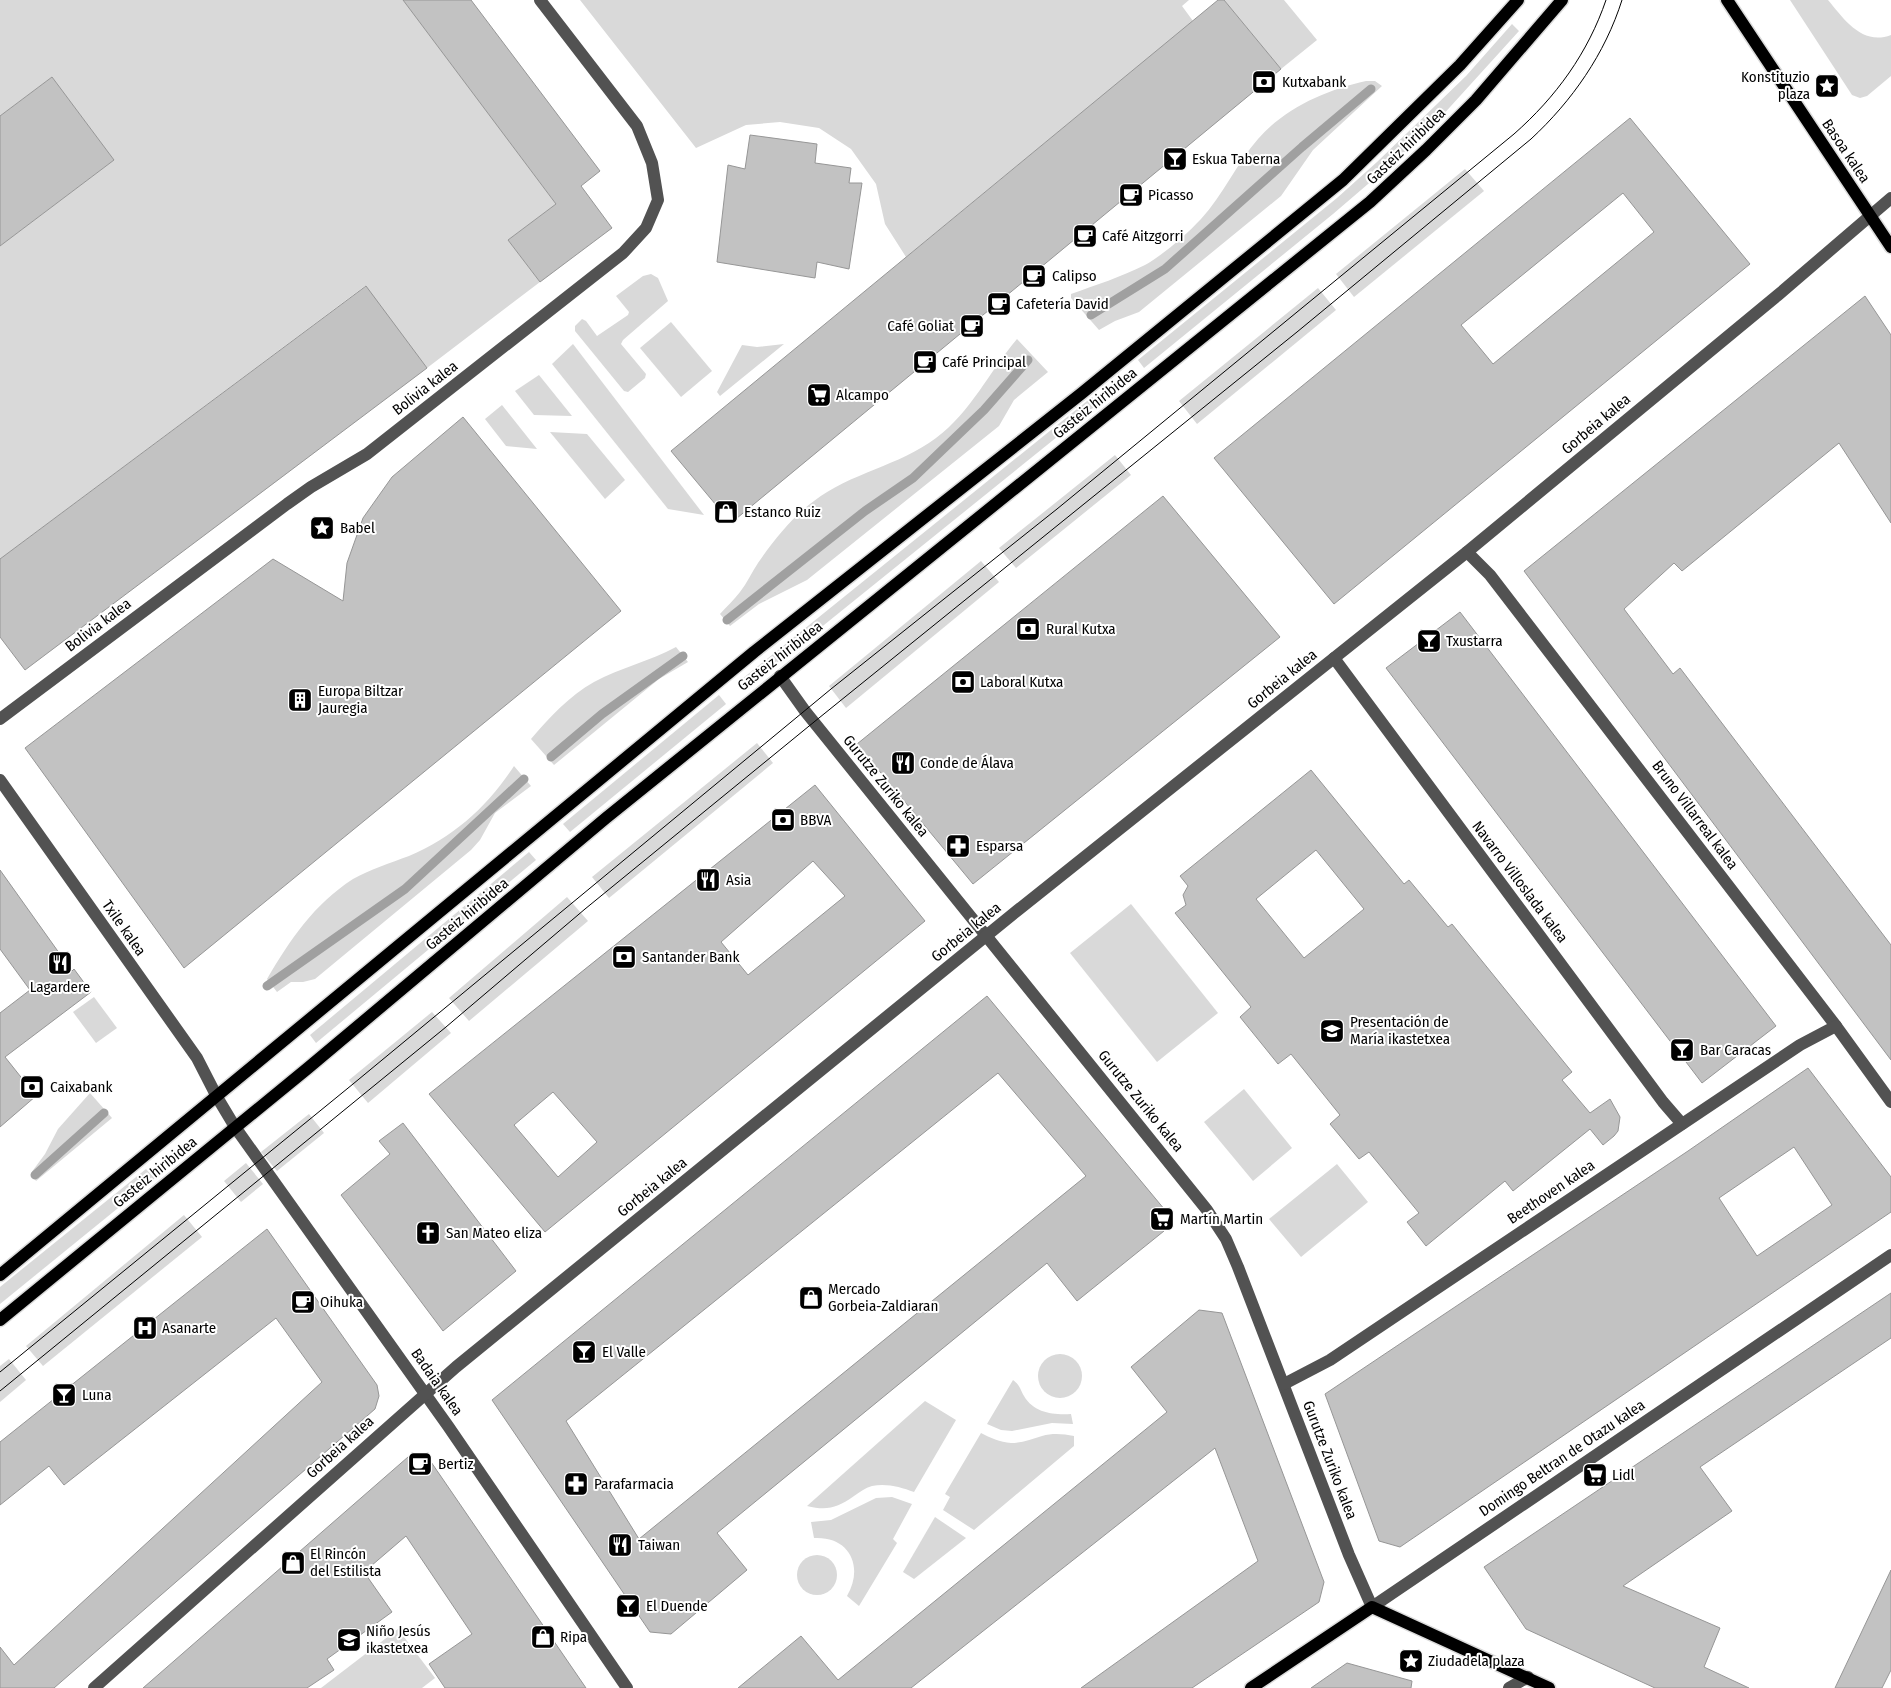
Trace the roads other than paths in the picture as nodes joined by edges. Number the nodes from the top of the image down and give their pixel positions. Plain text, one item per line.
1 (540, 0) edge
2 (1518, 0) edge
3 (1562, 0) edge
4 (1727, 0) edge
5 (1734, 0) edge
6 (1742, 22) junction
7 (1891, 198) edge
8 (1870, 214) junction
9 (1891, 247) edge
10 (1468, 552) junction
11 (1334, 658) junction
12 (780, 676) junction
13 (0, 719) edge
14 (0, 780) edge
15 (985, 936) junction
16 (1836, 1026) junction
17 (216, 1098) junction
18 (1891, 1102) edge
19 (1682, 1124) junction
20 (235, 1127) junction
21 (1891, 1255) edge
22 (0, 1275) edge
23 (0, 1320) edge
24 (1284, 1384) junction
25 (425, 1394) junction
26 (1372, 1607) junction
27 (1528, 1677) junction
28 (94, 1688) edge
29 (628, 1688) edge
30 (1251, 1688) edge
31 (1509, 1688) edge
32 (1549, 1688) edge

1 - 13 street, Bolivia kalea
2 - 17 main road, Gasteiz hiribidea
3 - 12 main road, Gasteiz hiribidea
4 - 6 main road, Basoa kalea
5 - 6 main road, Basoa kalea
6 - 8 main road, Basoa kalea
7 - 8 street, Gorbeia kalea
8 - 9 main road, Basoa kalea
8 - 10 street, Gorbeia kalea
10 - 11 street, Gorbeia kalea
10 - 16 street, Bruno Villarreal kalea
11 - 15 street, Gorbeia kalea
11 - 19 street, Navarro Villoslada kalea
12 - 15 street, Gurutze Zuriko kalea
12 - 20 main road, Gasteiz hiribidea
14 - 17 street, Txile kalea
15 - 24 street, Gurutze Zuriko kalea
15 - 25 street, Gorbeia kalea
16 - 18 street, Bruno Villarreal kalea
16 - 19 street, Beethoven kalea
17 - 20 street, Badaia kalea
17 - 22 main road, Gasteiz hiribidea
19 - 24 street, Beethoven kalea
20 - 23 main road, Gasteiz hiribidea
20 - 25 street, Badaia kalea
21 - 26 street, Domingo Beltran de Otazu kalea
24 - 26 street, Gurutze Zuriko kalea
25 - 28 street, Gorbeia kalea
25 - 29 street, Badaia kalea
26 - 27 main road
26 - 30 main road, Domingo Beltran de Otazu kalea
27 - 31 street
27 - 32 main road

